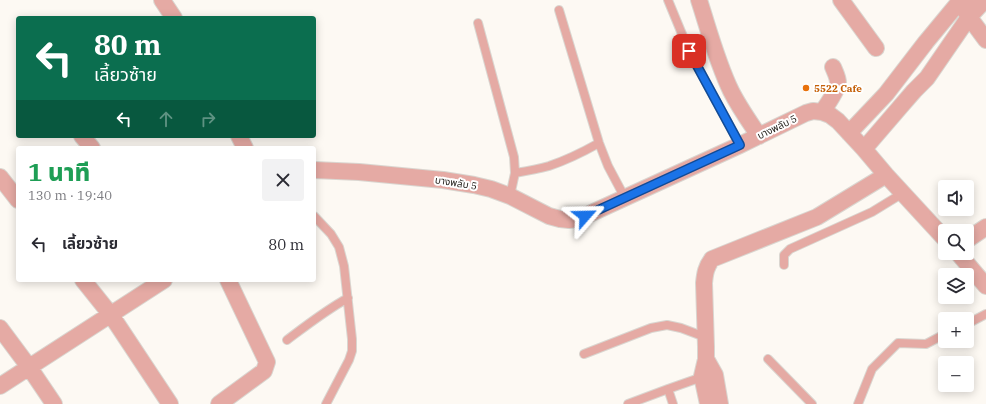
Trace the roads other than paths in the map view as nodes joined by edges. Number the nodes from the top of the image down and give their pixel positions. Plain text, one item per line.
1 (162, 0) edge
2 (668, 0) edge
3 (699, 0) edge
4 (841, 0) edge
5 (962, 0) edge
6 (985, 0) edge
7 (559, 10) dead end
8 (173, 16) edge
9 (969, 17) junction
10 (478, 23) dead end
11 (986, 40) edge
12 (876, 48) dead end
13 (833, 67) dead end
14 (896, 80) junction
15 (914, 91) junction
16 (822, 112) junction
17 (849, 133) junction
18 (759, 136) junction
19 (599, 143) junction
20 (740, 145) junction
21 (864, 149) junction
22 (316, 170) edge
23 (515, 173) junction
24 (886, 175) junction
25 (0, 177) edge
26 (903, 193) junction
27 (510, 196) junction
28 (16, 197) edge
29 (625, 198) junction
30 (316, 218) edge
31 (986, 227) edge
32 (938, 231) edge
33 (974, 235) edge
34 (964, 260) edge
35 (784, 265) dead end
36 (85, 282) edge
37 (161, 282) edge
38 (229, 282) edge
39 (986, 286) edge
40 (348, 298) junction
41 (986, 314) edge
42 (111, 315) junction
43 (974, 320) edge
44 (0, 328) edge
45 (705, 337) junction
46 (938, 338) edge
47 (287, 340) dead end
48 (584, 354) dead end
49 (768, 359) dead end
50 (29, 367) junction
51 (709, 376) junction
52 (0, 386) edge
53 (668, 389) junction
54 (54, 404) edge
55 (170, 404) edge
56 (219, 404) edge
57 (326, 404) edge
58 (628, 404) edge
59 (673, 404) edge
60 (708, 404) edge
61 (720, 404) edge
62 (812, 404) edge
63 (858, 404) edge

1 - 8 street
2 - 20 lane
3 - 18 street
4 - 12 street
5 - 9 street
5 - 14 street
6 - 9 street
7 - 19 lane
9 - 11 street
9 - 15 street
10 - 23 lane
13 - 16 street
14 - 15 street
14 - 17 street
15 - 21 street
16 - 17 street
16 - 18 street, บางพลับ 5
17 - 21 street
18 - 20 street, บางพลับ 5
19 - 23 lane
19 - 29 lane
20 - 29 street, บางพลับ 5
21 - 24 street
22 - 27 street, บางพลับ 5
23 - 27 lane
24 - 26 street
24 - 45 street
25 - 28 street
26 - 32 street
26 - 35 lane
27 - 29 street, บางพลับ 5
30 - 40 lane
31 - 33 street
34 - 39 street
36 - 42 street
37 - 42 street
38 - 56 street
40 - 47 lane
40 - 57 lane
41 - 43 lane
42 - 50 street
42 - 55 street
44 - 50 street
45 - 48 lane
45 - 51 street
46 - 63 lane
49 - 62 lane
50 - 52 street
50 - 54 street
51 - 53 lane
51 - 60 street
51 - 61 street
53 - 58 lane
53 - 59 lane

